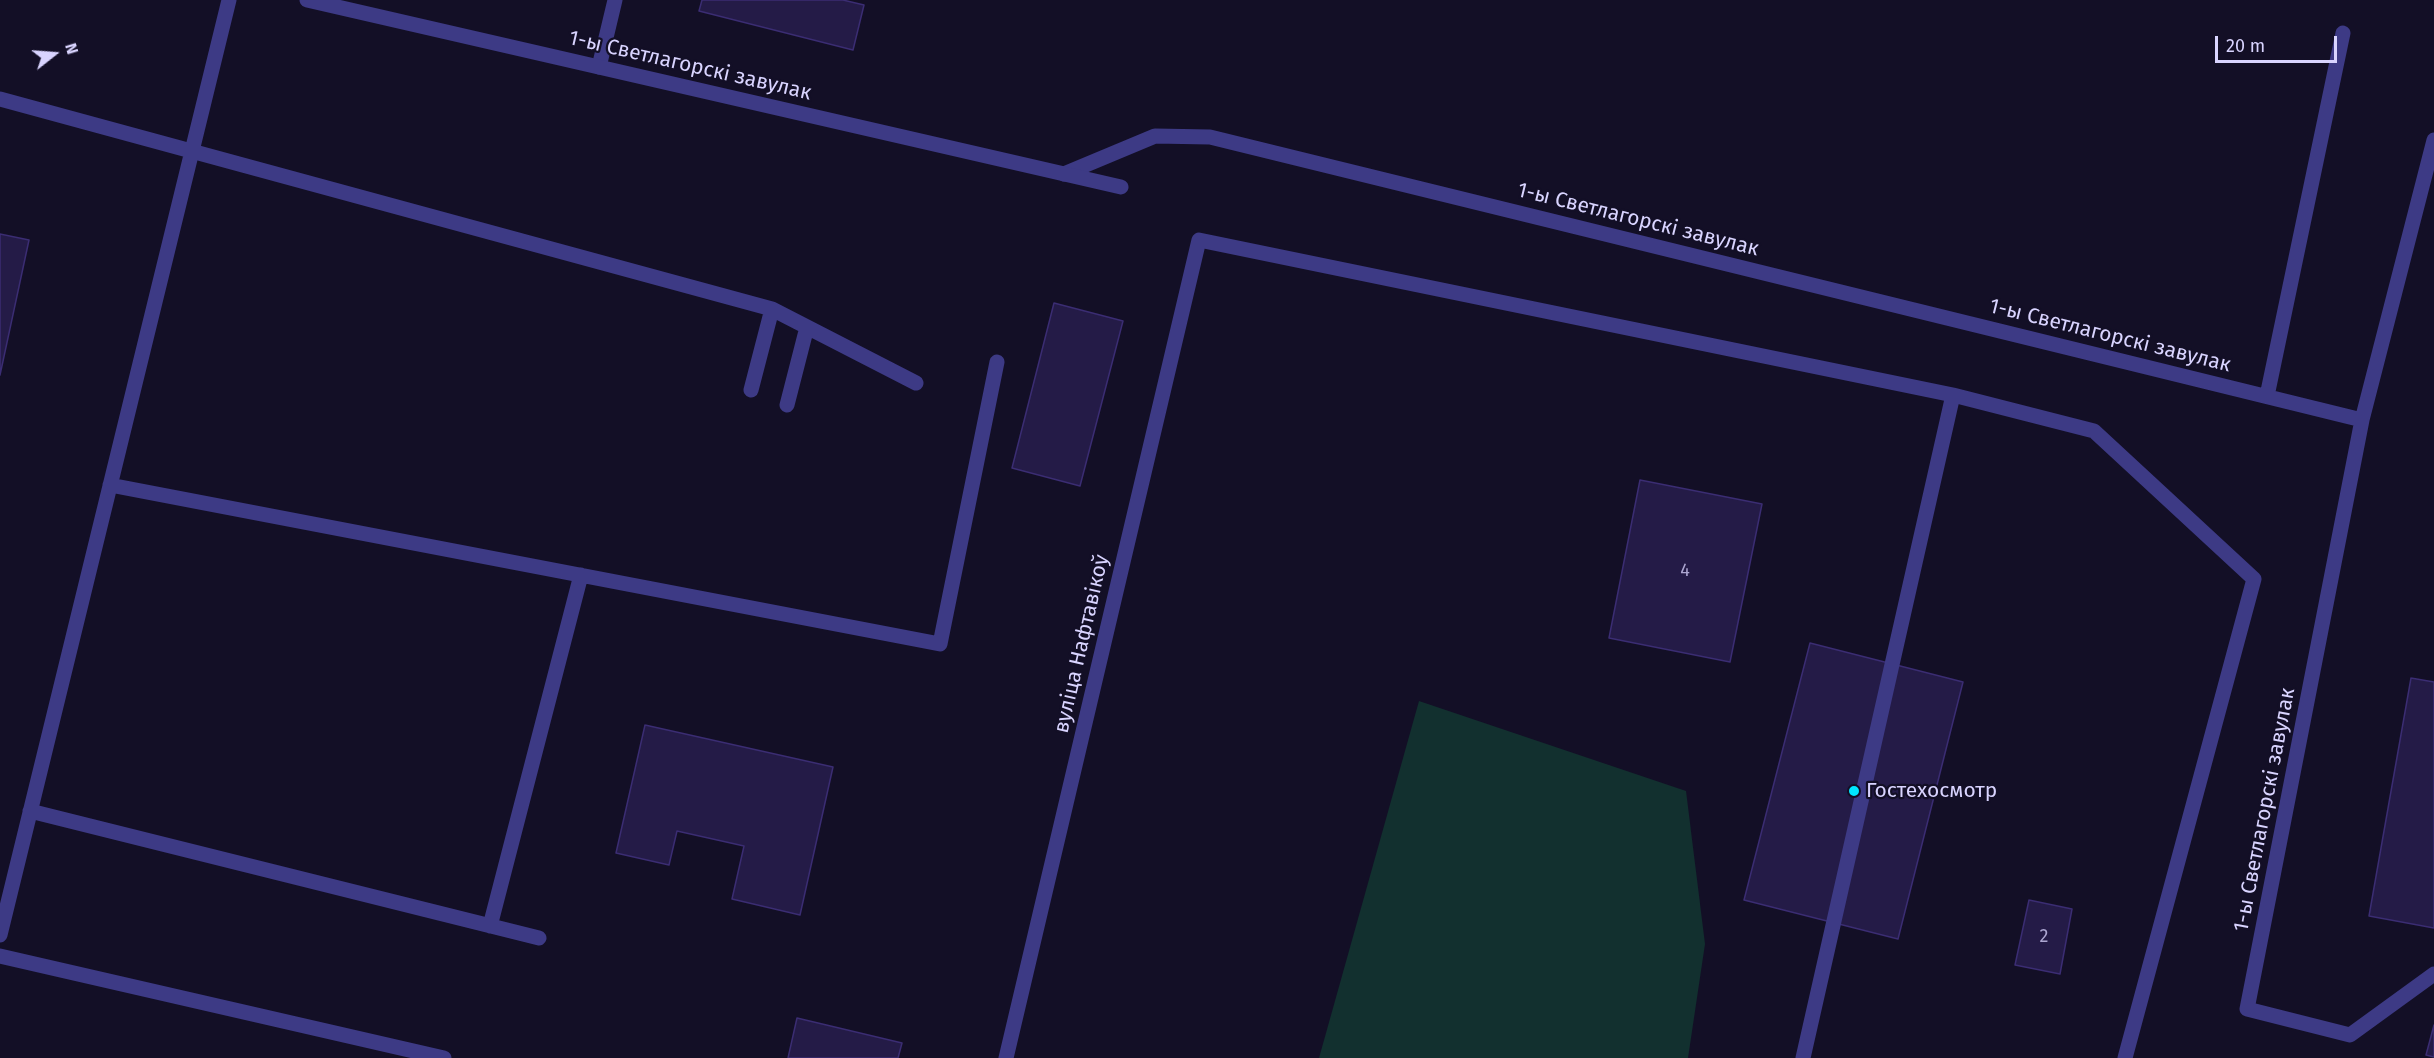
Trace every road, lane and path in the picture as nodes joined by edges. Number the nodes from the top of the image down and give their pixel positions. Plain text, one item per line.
1 (229, 0) edge
2 (307, 0) edge
3 (615, 0) edge
4 (2343, 33) dead end
5 (599, 67) junction
6 (0, 99) edge
7 (2434, 140) edge
8 (192, 153) junction
9 (1064, 174) junction
10 (1121, 187) dead end
11 (772, 309) junction
12 (807, 327) junction
13 (997, 362) dead end
14 (916, 383) dead end
15 (751, 390) dead end
16 (1953, 394) junction
17 (2267, 396) junction
18 (787, 405) dead end
19 (2362, 420) junction
20 (111, 485) junction
21 (581, 575) junction
22 (30, 811) junction
23 (489, 926) junction
24 (0, 935) edge
25 (539, 938) dead end
26 (0, 956) edge
27 (2434, 974) edge
28 (444, 1058) edge
29 (1006, 1058) edge
30 (1803, 1058) edge
31 (2125, 1058) edge

1 - 8 street
2 - 5 street, 1-ы Светлагорскі завулак
3 - 5 street
4 - 17 street
5 - 9 street, 1-ы Светлагорскі завулак
6 - 8 street
7 - 19 street
8 - 11 street
8 - 20 street
9 - 10 street, 1-ы Светлагорскі завулак
9 - 17 street, 1-ы Светлагорскі завулак
11 - 12 street
11 - 15 street
12 - 14 street
12 - 18 street
13 - 21 street
16 - 29 street, вуліца Нафтавікоў
16 - 30 street
16 - 31 street
17 - 19 street, 1-ы Светлагорскі завулак
19 - 27 street, 1-ы Светлагорскі завулак
20 - 21 street
20 - 22 street
21 - 23 street
22 - 23 street
22 - 24 street
23 - 25 street
26 - 28 street

